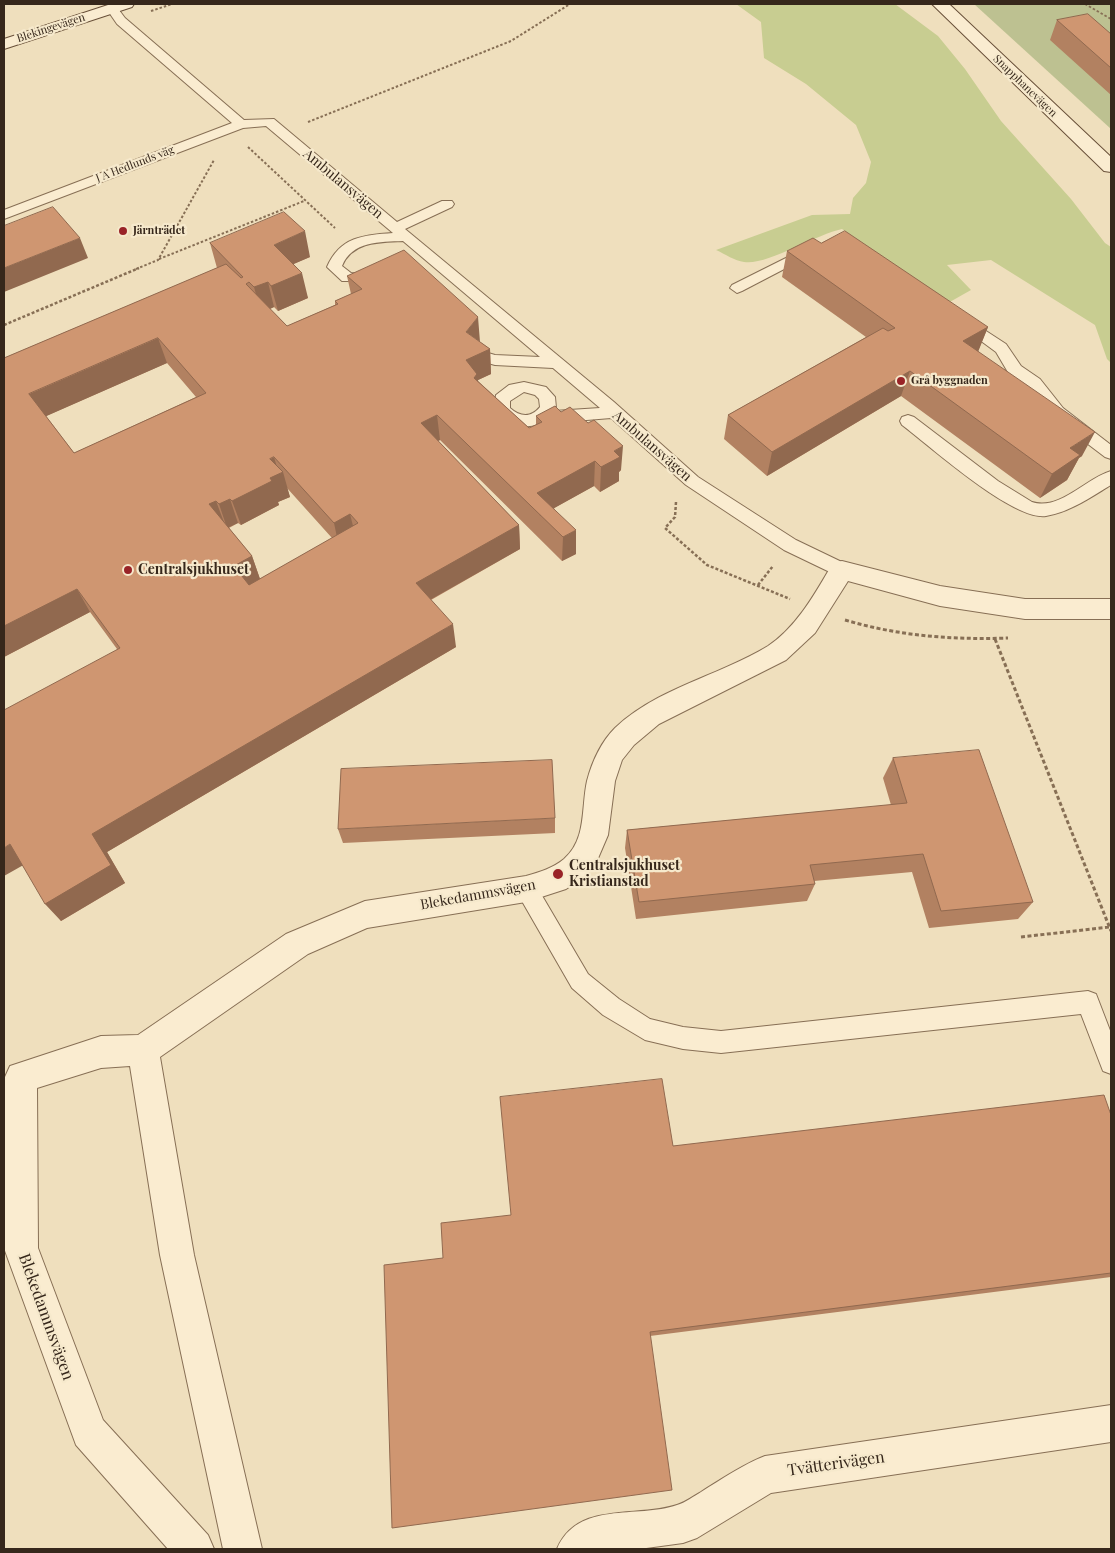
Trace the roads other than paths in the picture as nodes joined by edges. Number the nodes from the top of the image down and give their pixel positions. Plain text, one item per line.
1 (940, 4) edge
2 (119, 6) edge
3 (4, 44) edge
4 (269, 122) joint
5 (241, 124) junction
6 (1111, 167) edge
7 (448, 204) dead end
8 (4, 215) edge
9 (402, 233) junction
10 (818, 246) edge
11 (430, 257) junction
12 (414, 263) edge
13 (388, 273) edge
14 (347, 278) junction
15 (737, 288) dead end
16 (372, 292) edge
17 (952, 314) edge
18 (471, 353) edge
19 (525, 363) junction
20 (555, 363) junction
21 (532, 388) junction
22 (613, 412) junction
23 (538, 418) junction
24 (908, 421) dead end
25 (1111, 453) edge
26 (1111, 477) edge
27 (842, 570) junction
28 (1111, 609) edge
29 (526, 889) junction
30 (143, 1050) junction
31 (1111, 1064) edge
32 (12, 1077) edge
33 (1111, 1423) edge
34 (194, 1549) edge
35 (243, 1549) edge
36 (577, 1549) edge

1 - 6 street, Snapphanevägen
2 - 3 street, Blekingevägen
2 - 5 lane
4 - 5 lane, J A Hedlunds väg
4 - 9 lane, Ambulansvägen
5 - 8 lane, J A Hedlunds väg
7 - 9 lane
9 - 11 lane, Ambulansvägen
9 - 14 lane
10 - 15 lane
11 - 12 lane
11 - 20 lane, Ambulansvägen
13 - 14 lane
14 - 16 lane
17 - 25 lane
18 - 19 lane
19 - 20 lane
19 - 21 lane
20 - 22 lane, Ambulansvägen
21 - 23 lane
21 - 23 lane
22 - 23 lane
22 - 27 lane, Ambulansvägen
24 - 26 lane
27 - 28 street, Ambulansvägen
27 - 29 street, Blekedammsvägen
29 - 30 street, Blekedammsvägen
29 - 31 lane
30 - 32 street, Blekedammsvägen
30 - 35 street
32 - 34 street, Blekedammsvägen
33 - 36 street, Tvätterivägen

